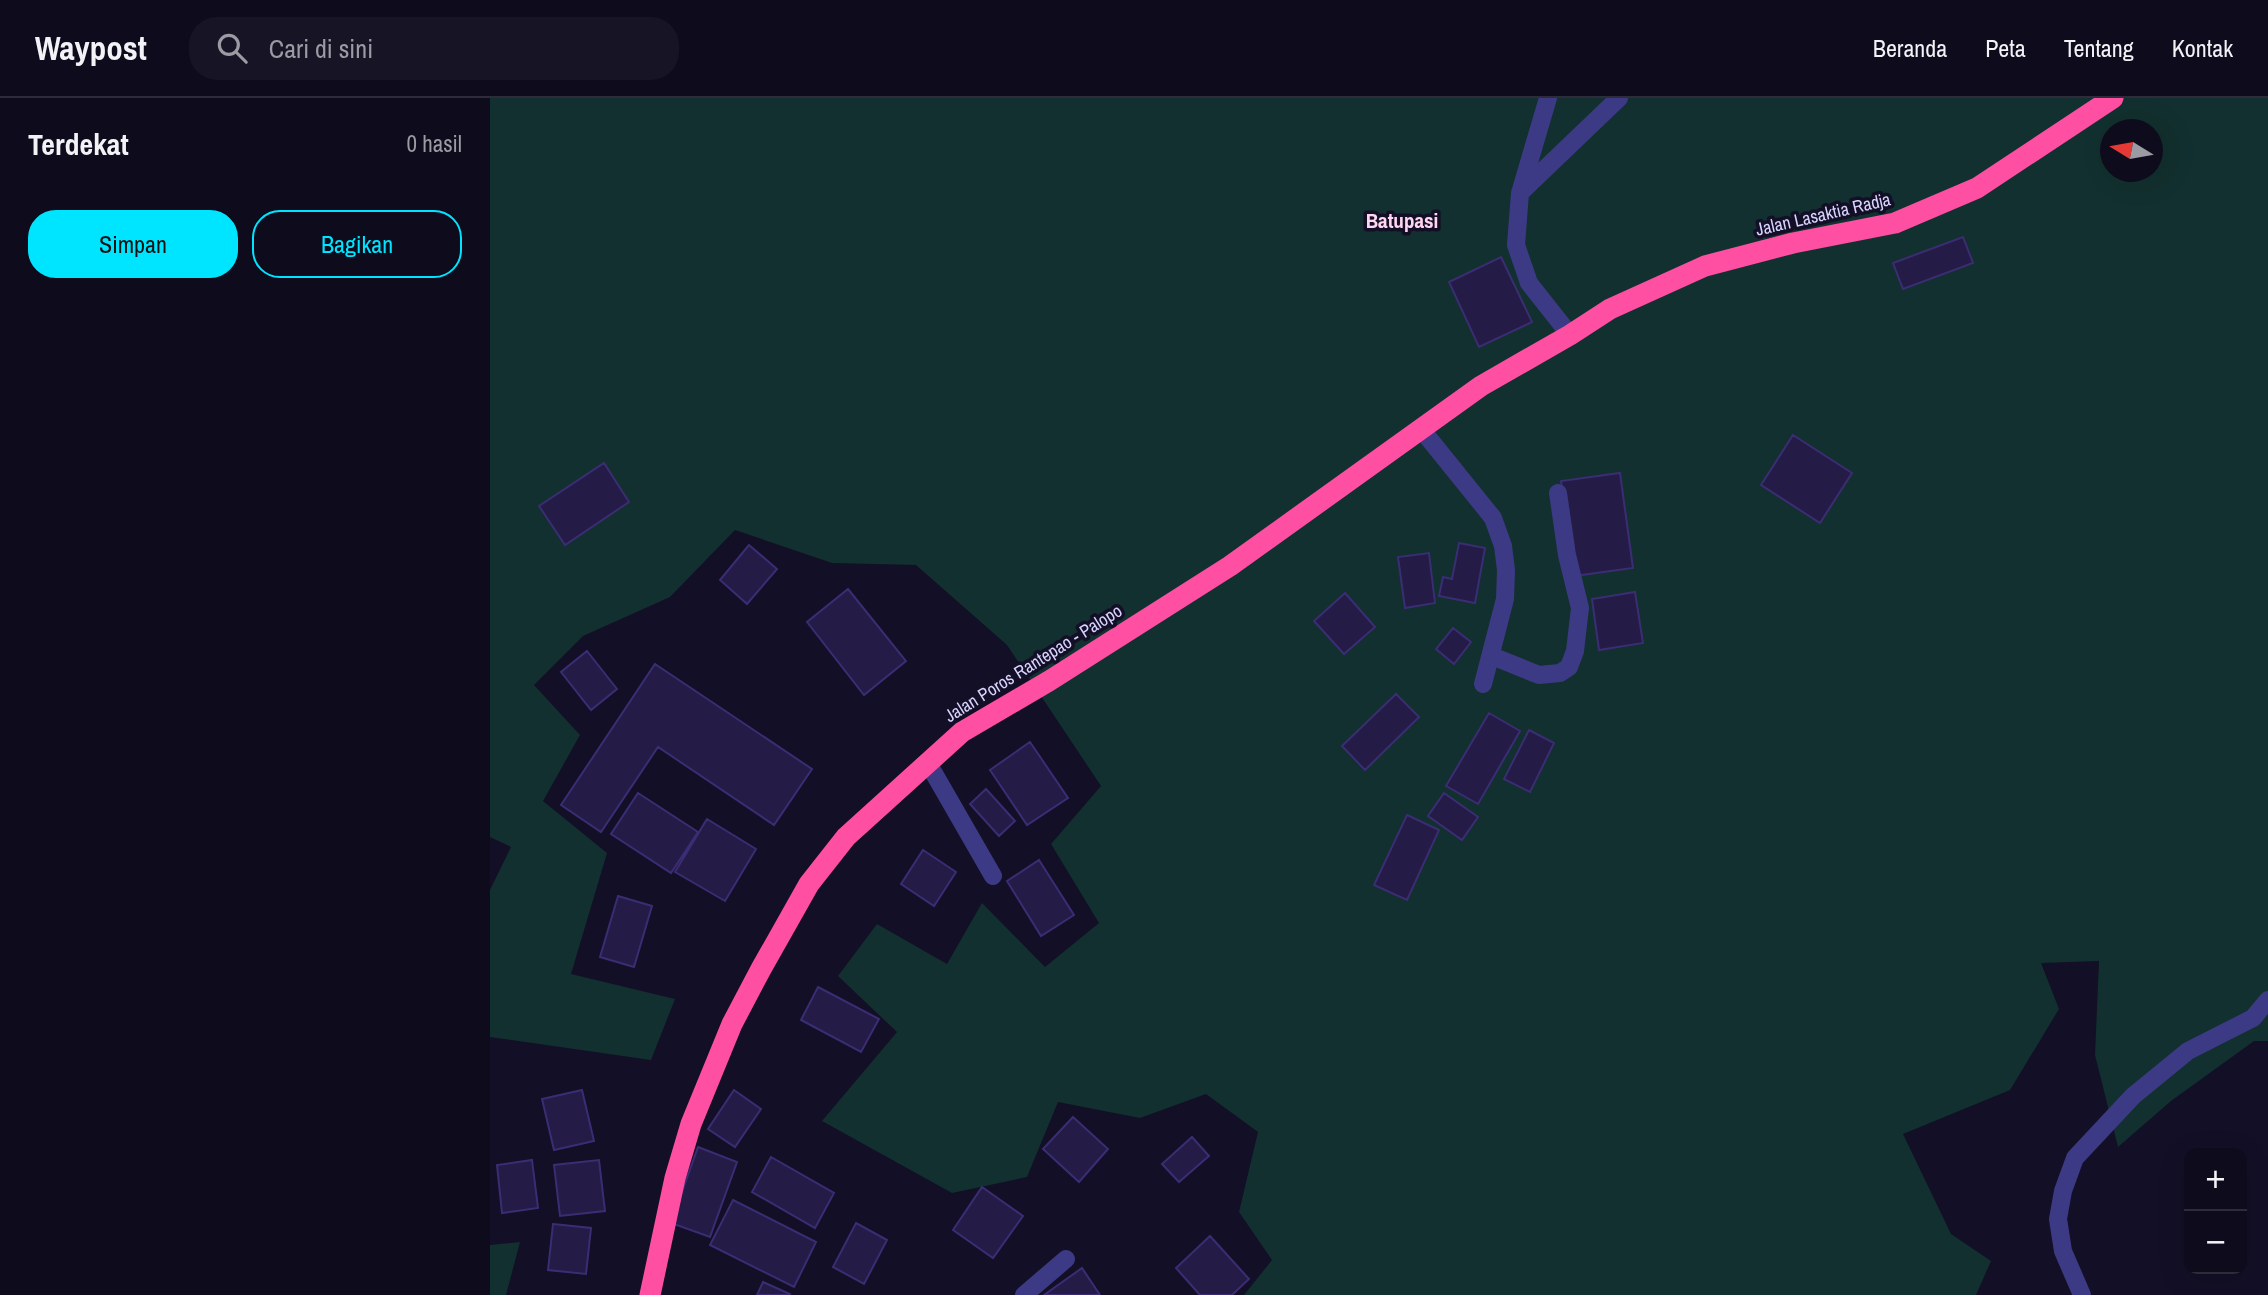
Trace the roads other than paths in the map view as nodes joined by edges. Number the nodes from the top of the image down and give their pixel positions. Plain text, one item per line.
1 (1548, 98) edge
2 (1619, 98) edge
3 (2113, 98) edge
4 (1520, 193) junction
5 (1570, 335) junction
6 (1422, 429) junction
7 (1558, 493) dead end
8 (1492, 656) junction
9 (1483, 684) dead end
10 (928, 763) junction
11 (993, 876) dead end
12 (2268, 1000) edge
13 (1066, 1259) dead end
14 (650, 1295) edge
15 (1024, 1295) edge
16 (2082, 1295) edge

1 - 4 street
2 - 4 street
3 - 5 highway, Jalan Lasaktia Radja
4 - 5 street
5 - 6 highway, Jalan Poros Rantepao - Palopo
6 - 8 street
6 - 10 highway, Jalan Poros Rantepao - Palopo
7 - 8 street
8 - 9 street
10 - 11 street
10 - 14 highway, Jalan Poros Rantepao - Palopo
12 - 16 street
13 - 15 street

